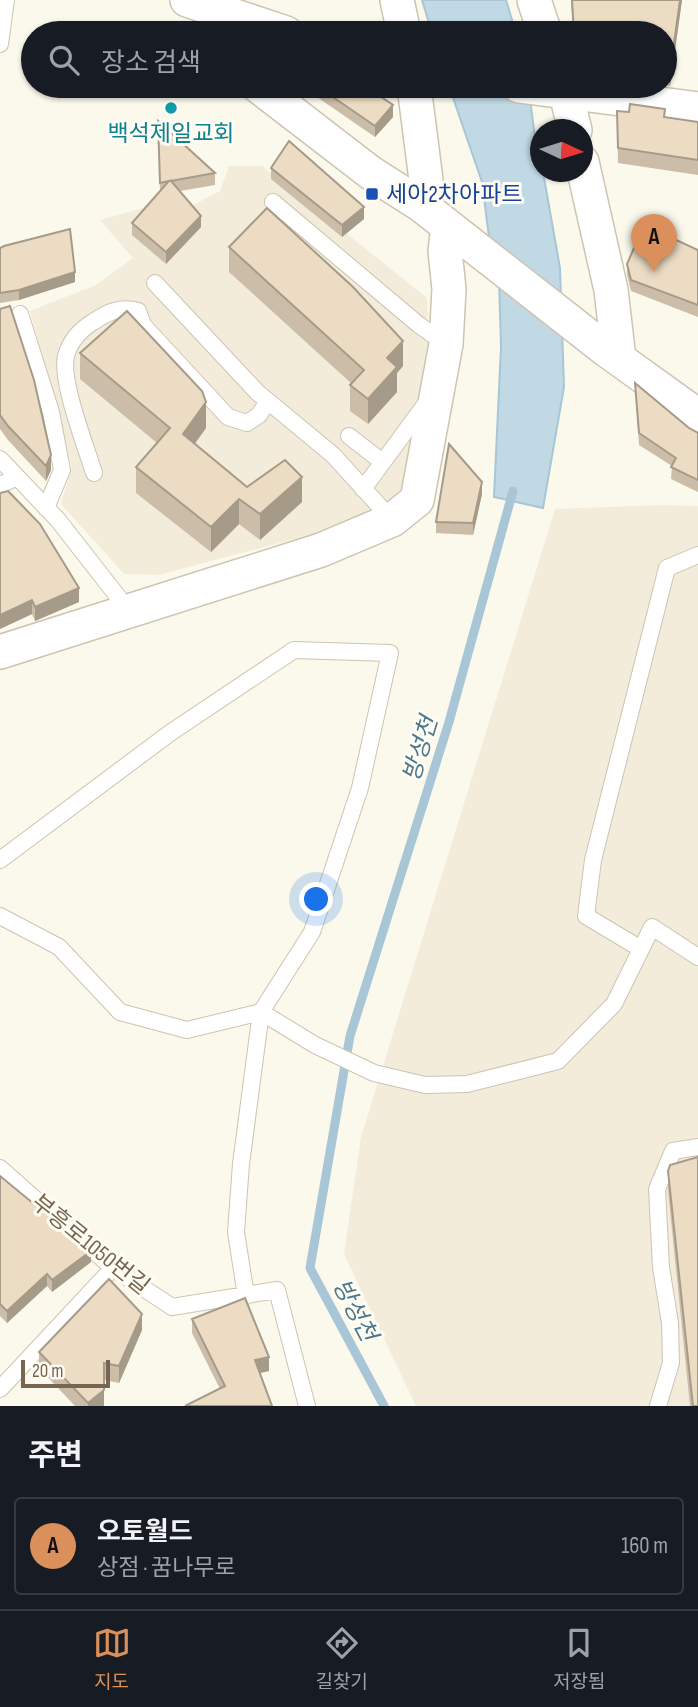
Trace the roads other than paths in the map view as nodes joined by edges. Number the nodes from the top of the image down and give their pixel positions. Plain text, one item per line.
1 (6, 0) edge
2 (186, 0) edge
3 (397, 0) edge
4 (534, 0) edge
5 (203, 21) edge
6 (250, 21) edge
7 (401, 21) edge
8 (541, 21) edge
9 (0, 44) edge
10 (274, 98) edge
11 (416, 98) edge
12 (554, 98) edge
13 (619, 98) edge
14 (698, 109) edge
15 (568, 119) edge
16 (587, 182) edge
17 (273, 202) dead end
18 (421, 205) junction
19 (452, 231) junction
20 (155, 283) dead end
21 (20, 314) dead end
22 (446, 344) junction
23 (612, 354) junction
24 (440, 386) junction
25 (268, 401) junction
26 (698, 416) edge
27 (349, 436) dead end
28 (0, 459) edge
29 (381, 461) junction
30 (94, 473) dead end
31 (17, 477) junction
32 (0, 485) edge
33 (363, 489) junction
34 (46, 508) junction
35 (392, 520) junction
36 (698, 555) edge
37 (129, 611) junction
38 (0, 652) edge
39 (0, 860) edge
40 (0, 916) edge
41 (641, 949) junction
42 (698, 957) edge
43 (261, 1012) junction
44 (698, 1147) edge
45 (0, 1168) edge
46 (113, 1268) junction
47 (246, 1296) junction
48 (0, 1389) edge
49 (307, 1406) edge
50 (658, 1406) edge

1 - 9 lane
2 - 5 street
2 - 6 street
3 - 7 street
4 - 8 street
10 - 18 street
11 - 18 street
12 - 15 street
13 - 14 street
16 - 23 street
17 - 22 lane
18 - 19 street
19 - 22 street
19 - 23 street
20 - 25 lane
21 - 34 lane
22 - 24 street
23 - 26 street
24 - 29 lane
24 - 35 street
25 - 30 lane
25 - 33 lane
27 - 29 lane
28 - 31 lane
29 - 33 lane
31 - 32 lane
31 - 34 lane
33 - 35 lane
34 - 37 lane
35 - 37 street
36 - 41 lane
37 - 38 street
39 - 43 lane
40 - 43 lane
41 - 42 lane
41 - 43 lane
43 - 47 lane
44 - 50 lane
45 - 46 lane, 부흥로1050번길
46 - 47 lane, 부흥로1050번길
46 - 48 lane
47 - 49 lane, 부흥로1050번길

